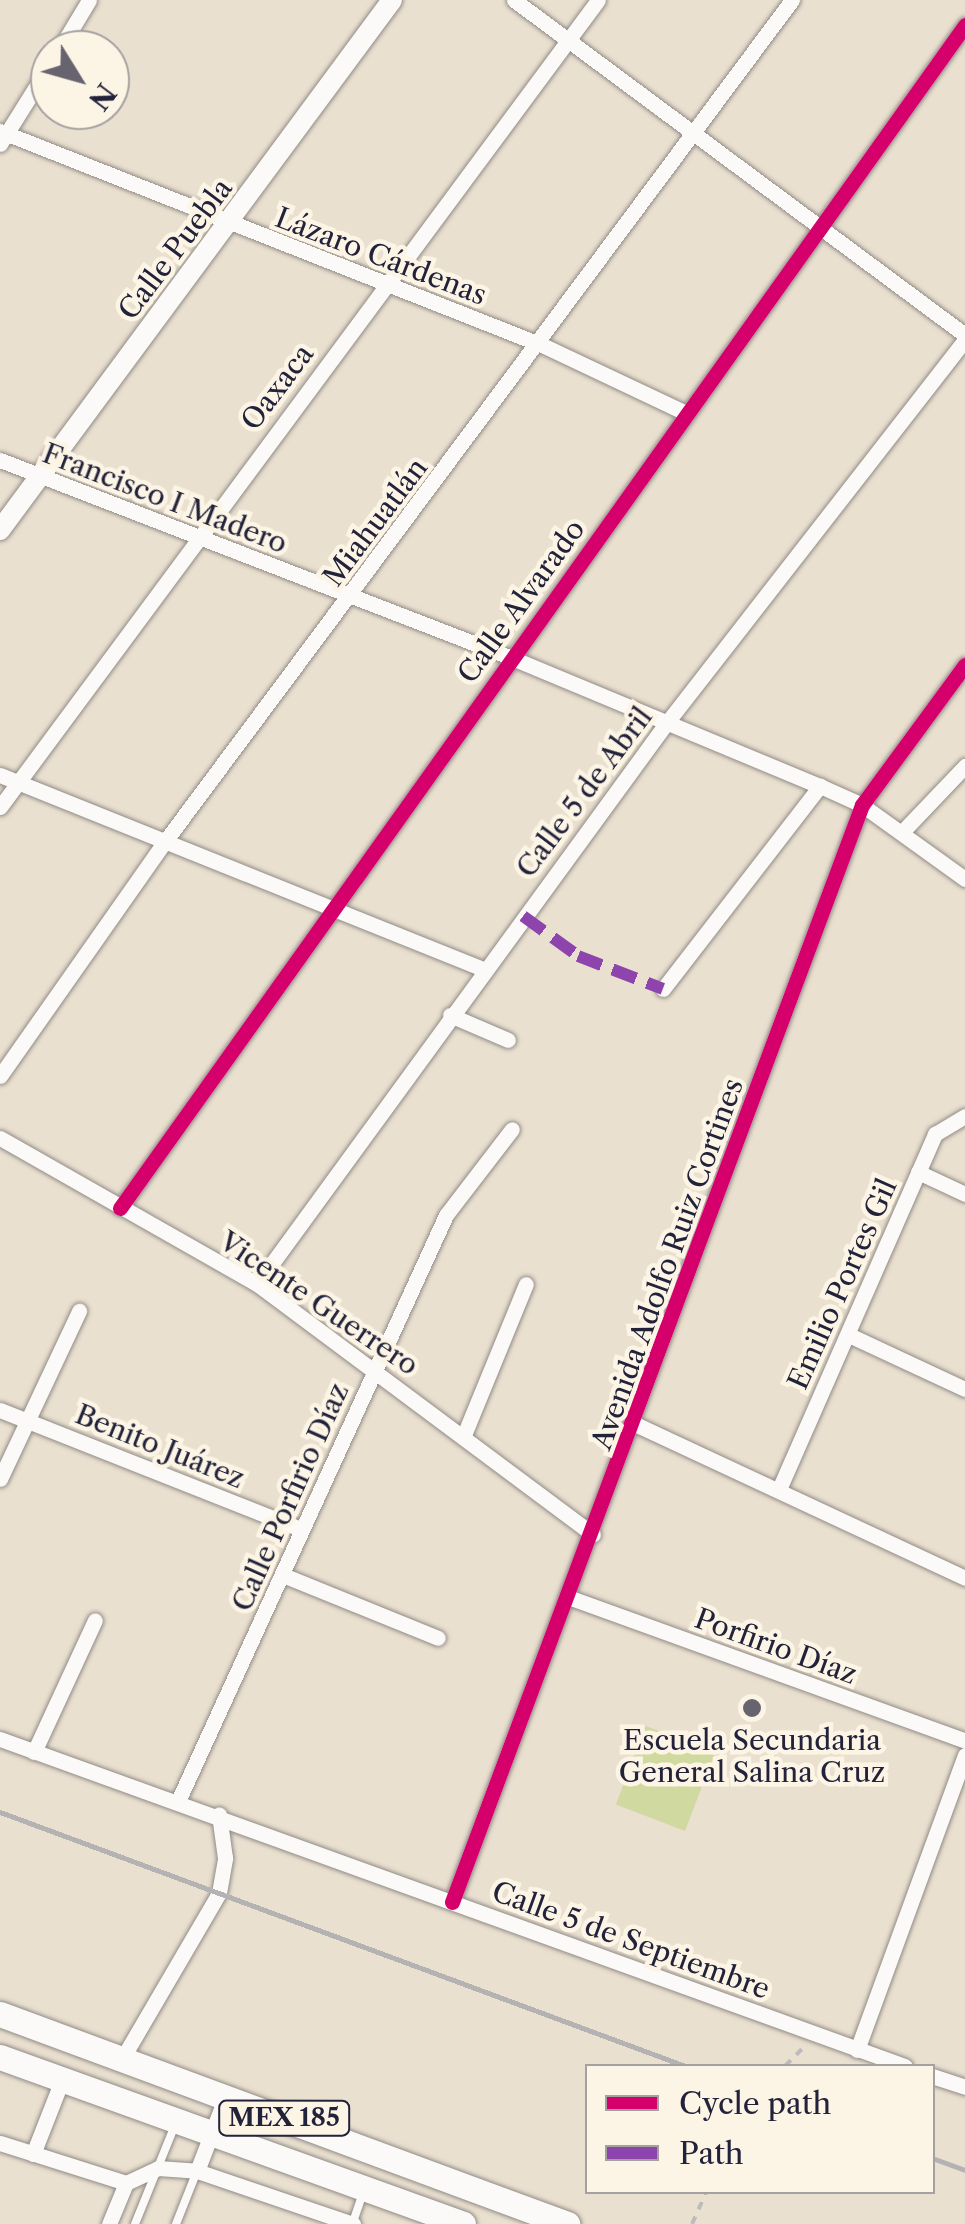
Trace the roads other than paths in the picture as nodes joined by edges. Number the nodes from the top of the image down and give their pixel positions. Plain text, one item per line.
1 (89, 0) edge
2 (392, 0) edge
3 (514, 0) edge
4 (598, 0) edge
5 (792, 0) edge
6 (965, 26) edge
7 (70, 30) edge
8 (568, 40) junction
9 (30, 94) edge
10 (694, 130) junction
11 (2, 136) edge
12 (228, 225) junction
13 (816, 227) junction
14 (386, 284) junction
15 (965, 337) edge
16 (542, 344) junction
17 (686, 413) junction
18 (0, 460) edge
19 (40, 477) junction
20 (0, 530) edge
21 (198, 537) junction
22 (350, 596) junction
23 (512, 658) junction
24 (965, 665) edge
25 (665, 724) junction
26 (965, 766) edge
27 (0, 776) edge
28 (18, 782) junction
29 (820, 786) junction
30 (862, 805) junction
31 (0, 807) edge
32 (902, 832) junction
33 (166, 840) junction
34 (965, 878) edge
35 (333, 904) junction
36 (483, 969) junction
37 (662, 988) dead end
38 (450, 1015) junction
39 (508, 1040) dead end
40 (0, 1076) edge
41 (965, 1116) edge
42 (512, 1129) dead end
43 (0, 1138) edge
44 (918, 1172) junction
45 (965, 1194) edge
46 (120, 1208) junction
47 (257, 1284) junction
48 (526, 1284) dead end
49 (80, 1311) dead end
50 (848, 1335) junction
51 (376, 1368) junction
52 (965, 1389) edge
53 (0, 1410) edge
54 (26, 1420) junction
55 (636, 1424) junction
56 (464, 1435) junction
57 (0, 1479) edge
58 (780, 1487) junction
59 (302, 1530) junction
60 (594, 1534) junction
61 (283, 1576) junction
62 (965, 1578) edge
63 (570, 1598) junction
64 (96, 1620) dead end
65 (438, 1638) dead end
66 (0, 1740) edge
67 (965, 1741) edge
68 (34, 1752) junction
69 (965, 1755) edge
70 (179, 1800) junction
71 (219, 1814) junction
72 (452, 1902) junction
73 (0, 2014) edge
74 (857, 2050) junction
75 (0, 2056) edge
76 (122, 2059) junction
77 (899, 2064) edge
78 (935, 2077) edge
79 (62, 2080) junction
80 (965, 2087) edge
81 (226, 2096) junction
82 (176, 2121) junction
83 (212, 2133) junction
84 (0, 2143) edge
85 (33, 2154) junction
86 (158, 2168) junction
87 (197, 2170) junction
88 (126, 2183) junction
89 (365, 2189) junction
90 (109, 2224) edge
91 (136, 2224) edge
92 (176, 2224) edge
93 (352, 2224) edge
94 (463, 2224) edge
95 (567, 2224) edge

1 - 7 street
2 - 12 street, Calle Puebla
3 - 8 street
4 - 8 street, Oaxaca
5 - 10 street, Miahuatlán
6 - 13 street, Calle Alvarado
8 - 10 street
8 - 14 street, Oaxaca
9 - 11 street
10 - 13 street
10 - 16 street, Miahuatlán
11 - 12 street, Lázaro Cárdenas
12 - 14 street, Lázaro Cárdenas
12 - 19 street, Calle Puebla
13 - 15 street
13 - 17 street, Calle Alvarado
14 - 16 street, Lázaro Cárdenas
14 - 21 street, Oaxaca
15 - 25 street, Calle 5 de Abril
16 - 17 street, Lázaro Cárdenas
16 - 22 street, Miahuatlán
17 - 23 street, Calle Alvarado
18 - 19 street, Francisco I Madero
19 - 20 street, Calle Puebla
19 - 21 street, Francisco I Madero
21 - 22 street, Francisco I Madero
21 - 28 street, Oaxaca
22 - 23 street, Francisco I Madero
22 - 33 street, Miahuatlán
23 - 25 street, Francisco I Madero
23 - 35 street, Calle Alvarado
24 - 30 street, Avenida Adolfo Ruiz Cortines
25 - 29 street, Francisco I Madero
25 - 36 street, Calle 5 de Abril
26 - 32 street
27 - 28 street
28 - 31 street, Oaxaca
28 - 33 street
29 - 30 street, Francisco I Madero
29 - 37 street
30 - 32 street, Francisco I Madero
30 - 55 street, Avenida Adolfo Ruiz Cortines
32 - 34 street, Francisco I Madero
33 - 35 street
33 - 40 street, Miahuatlán
35 - 36 street
35 - 46 street, Calle Alvarado
36 - 38 street, Calle 5 de Abril
38 - 39 street
38 - 47 street, Calle 5 de Abril
41 - 44 street, Emilio Portes Gil
42 - 51 street, Calle Porfirio Díaz
43 - 46 street, Vicente Guerrero
44 - 45 street
44 - 50 street, Emilio Portes Gil
46 - 47 street, Vicente Guerrero
47 - 51 street, Vicente Guerrero
48 - 56 street
49 - 54 street
50 - 52 street
50 - 58 street, Emilio Portes Gil
51 - 56 street, Vicente Guerrero
51 - 59 street, Calle Porfirio Díaz
53 - 54 street, Benito Juárez
54 - 57 street
54 - 59 street, Benito Juárez
55 - 58 street
55 - 60 street, Avenida Adolfo Ruiz Cortines
56 - 60 street, Vicente Guerrero
58 - 62 street
59 - 61 street, Calle Porfirio Díaz
60 - 63 street, Avenida Adolfo Ruiz Cortines
61 - 65 street
61 - 70 street, Calle Porfirio Díaz
63 - 67 street, Porfirio Díaz
63 - 72 street, Avenida Adolfo Ruiz Cortines
64 - 68 street
66 - 68 street, Calle 5 de Septiembre
68 - 70 street, Calle 5 de Septiembre
69 - 74 street
70 - 71 street, Calle 5 de Septiembre
71 - 72 street, Calle 5 de Septiembre
71 - 76 street
72 - 74 street, Calle 5 de Septiembre
73 - 76 main road, MEX 185
74 - 77 street, Calle 5 de Septiembre
75 - 79 main road, MEX 185
76 - 81 main road, MEX 185
78 - 80 street
79 - 82 main road, MEX 185
79 - 85 street
81 - 83 street
81 - 95 main road, MEX 185
82 - 83 main road, MEX 185
82 - 86 lane
83 - 87 street
83 - 89 main road, MEX 185
84 - 85 street
85 - 88 street
86 - 87 street
86 - 88 street
86 - 91 lane
87 - 92 lane
87 - 93 street
88 - 90 street
89 - 93 lane
89 - 94 main road, MEX 185

